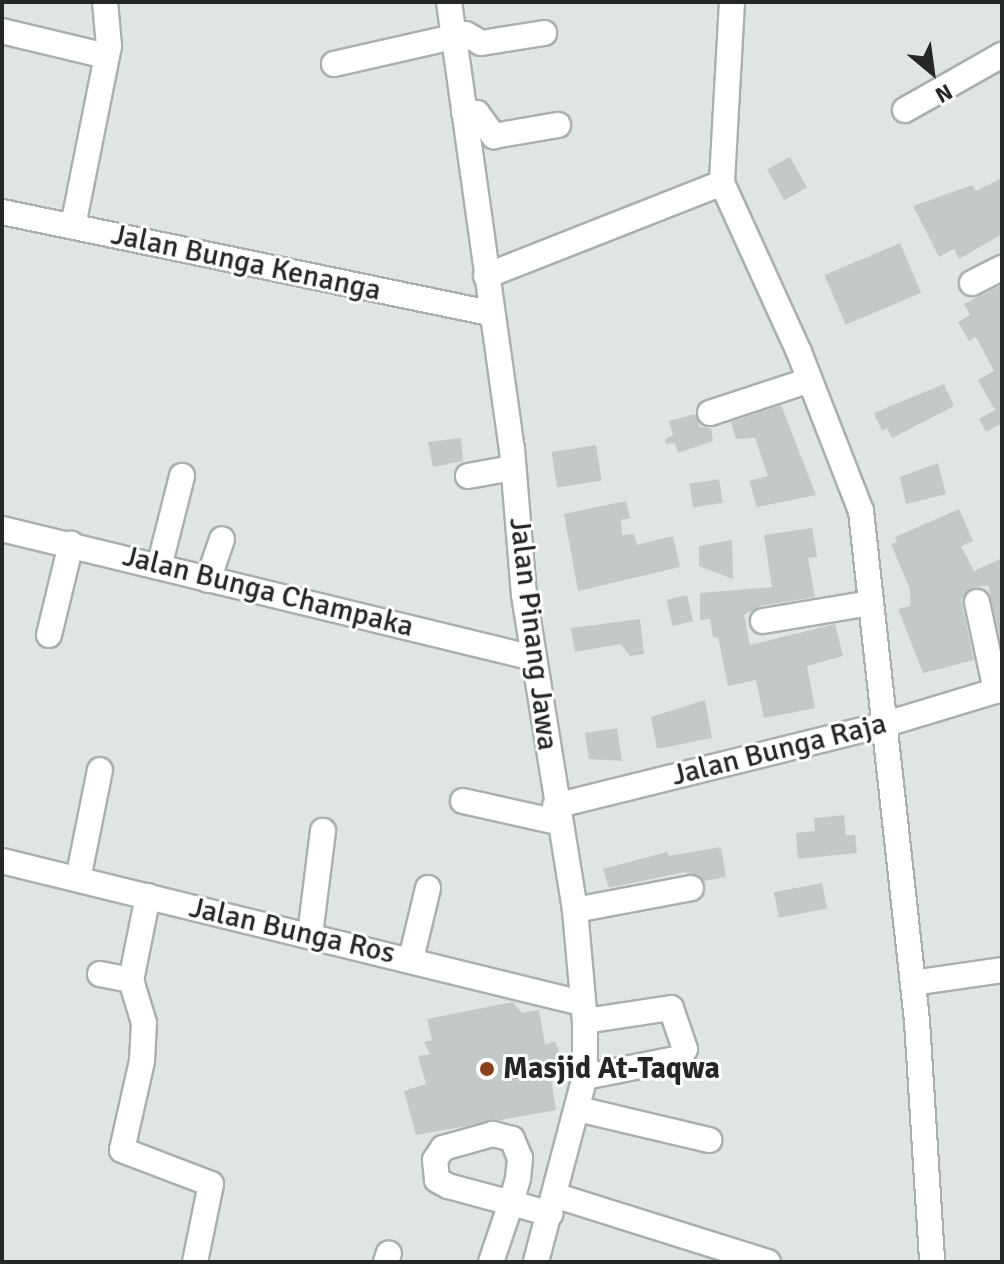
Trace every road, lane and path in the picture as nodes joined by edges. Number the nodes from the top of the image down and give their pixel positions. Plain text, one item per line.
1 (105, 2) edge
2 (449, 2) edge
3 (732, 2) edge
4 (2, 31) edge
5 (544, 33) dead end
6 (453, 38) junction
7 (1002, 55) edge
8 (106, 56) junction
9 (334, 64) dead end
10 (905, 110) dead end
11 (464, 112) junction
12 (558, 125) dead end
13 (722, 183) junction
14 (2, 212) edge
15 (73, 226) junction
16 (1002, 268) edge
17 (486, 276) junction
18 (972, 283) dead end
19 (491, 313) junction
20 (810, 380) junction
21 (710, 413) dead end
22 (513, 468) junction
23 (182, 476) dead end
24 (468, 476) dead end
25 (2, 529) edge
26 (222, 539) dead end
27 (71, 544) junction
28 (159, 567) junction
29 (208, 580) junction
30 (977, 602) dead end
31 (871, 603) junction
32 (763, 621) dead end
33 (49, 635) dead end
34 (533, 658) junction
35 (999, 690) edge
36 (886, 724) junction
37 (100, 770) dead end
38 (463, 801) dead end
39 (556, 814) junction
40 (323, 831) dead end
41 (2, 861) edge
42 (78, 879) junction
43 (428, 888) dead end
44 (691, 888) dead end
45 (148, 896) junction
46 (575, 910) junction
47 (310, 935) junction
48 (411, 959) junction
49 (1002, 970) edge
50 (100, 974) dead end
51 (131, 980) junction
52 (913, 983) junction
53 (583, 1012) junction
54 (585, 1077) junction
55 (578, 1109) junction
56 (709, 1140) dead end
57 (554, 1205) junction
58 (195, 1262) edge
59 (491, 1262) edge
60 (536, 1262) edge
61 (768, 1262) edge
62 (932, 1262) edge

1 - 8 street
2 - 6 street, Jalan Pinang Jawa
3 - 13 street
4 - 8 street
5 - 6 street
6 - 9 street
6 - 11 street, Jalan Pinang Jawa
7 - 10 street
8 - 15 street
11 - 12 street
11 - 17 street, Jalan Pinang Jawa
13 - 17 street
13 - 20 street
14 - 15 street, Jalan Bunga Kenanga
15 - 19 street, Jalan Bunga Kenanga
16 - 18 street
17 - 19 street, Jalan Pinang Jawa
19 - 22 street, Jalan Pinang Jawa
20 - 21 street
20 - 31 street
22 - 24 street
22 - 34 street, Jalan Pinang Jawa
23 - 28 street
25 - 27 street, Jalan Bunga Champaka
26 - 29 street
27 - 28 street, Jalan Bunga Champaka
27 - 33 street
28 - 29 street, Jalan Bunga Champaka
29 - 34 street, Jalan Bunga Champaka
30 - 35 street
31 - 32 street
31 - 36 street
34 - 39 street, Jalan Pinang Jawa
35 - 36 street, Jalan Bunga Raja
36 - 39 street, Jalan Bunga Raja
36 - 52 street
37 - 42 street
38 - 39 street
39 - 46 street, Jalan Pinang Jawa
40 - 47 street
41 - 42 street, Jalan Bunga Ros
42 - 45 street, Jalan Bunga Ros
43 - 48 street
44 - 46 street
45 - 47 street, Jalan Bunga Ros
45 - 51 street
46 - 53 street, Jalan Pinang Jawa
47 - 48 street, Jalan Bunga Ros
48 - 53 street, Jalan Bunga Ros
49 - 52 street
50 - 51 street
51 - 58 street
52 - 62 street
53 - 54 street, Jalan Pinang Jawa
53 - 54 street
54 - 55 street, Jalan Pinang Jawa
55 - 56 street
55 - 57 street, Jalan Pinang Jawa
57 - 59 street
57 - 60 street, Jalan Pinang Jawa
57 - 61 street

